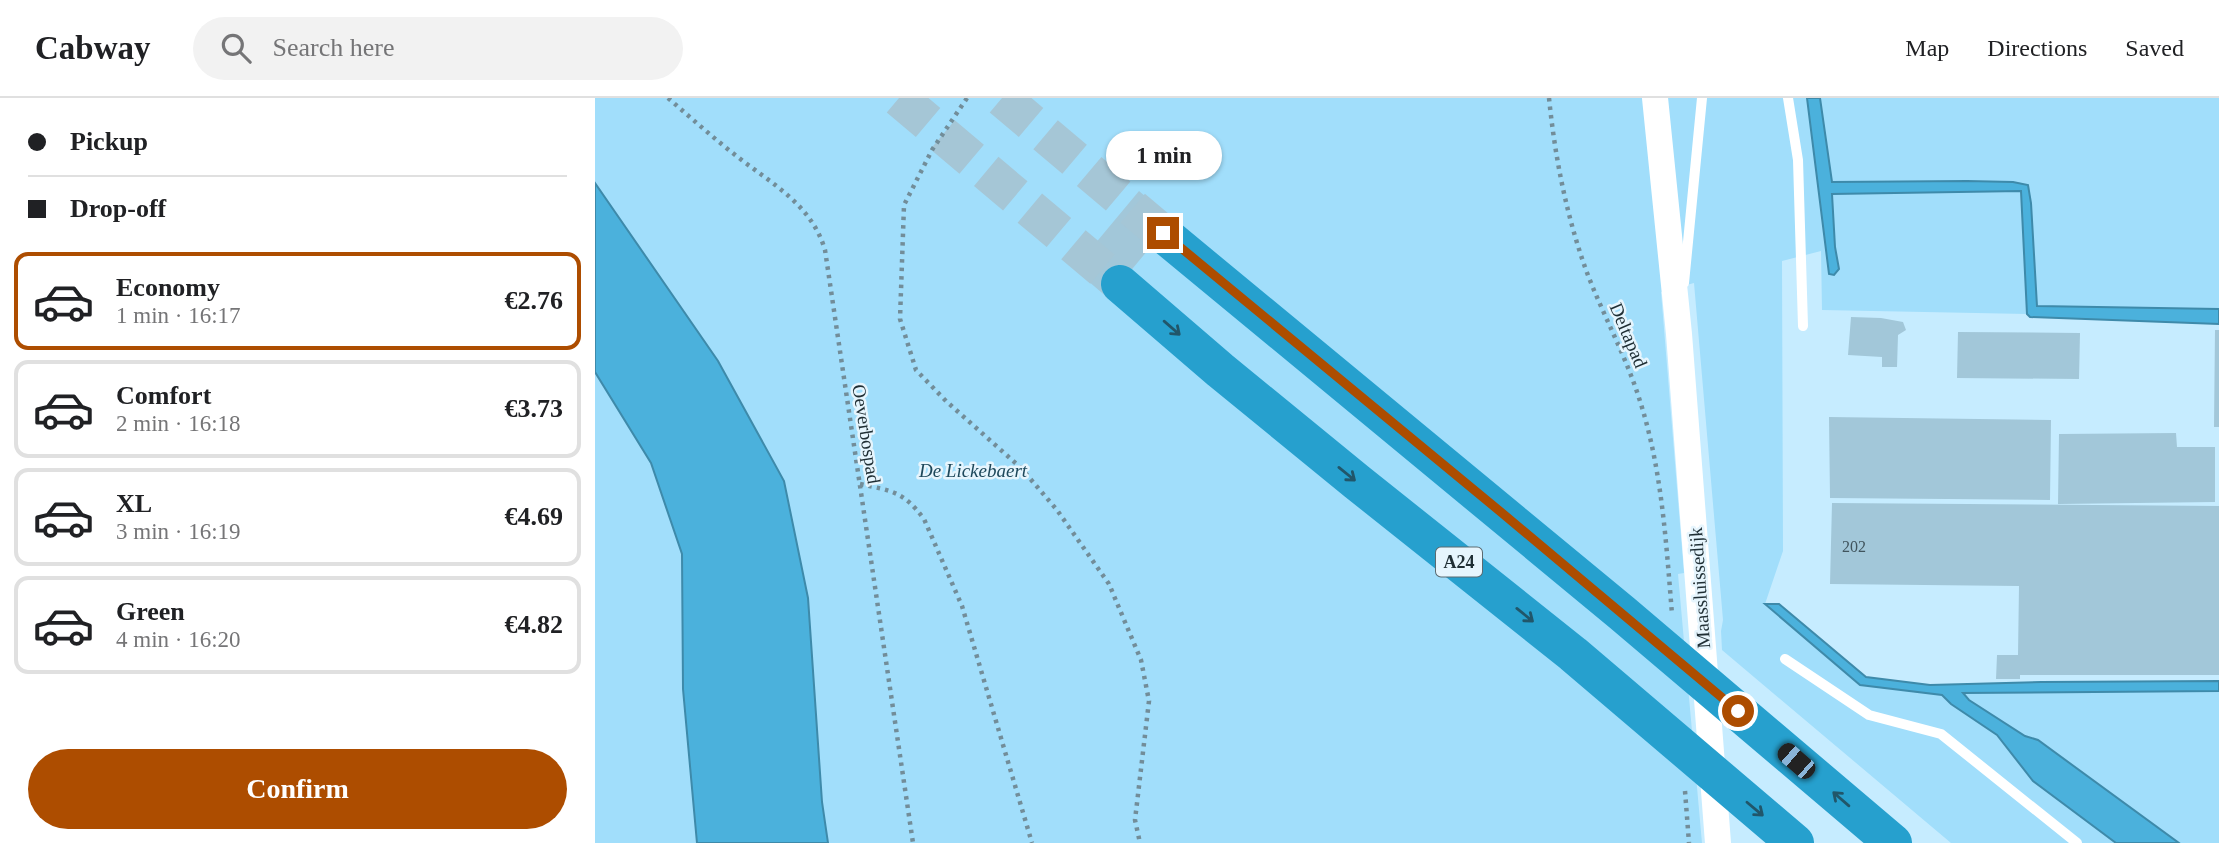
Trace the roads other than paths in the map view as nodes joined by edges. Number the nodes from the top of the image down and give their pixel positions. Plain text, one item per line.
1 (1655, 98) edge
2 (1702, 98) edge
3 (1788, 98) edge
4 (1163, 233) tunnel mouth
5 (1120, 284) tunnel mouth
6 (1803, 326) dead end
7 (1679, 334) junction
8 (1785, 659) dead end
9 (1718, 843) edge
10 (1795, 843) edge
11 (1893, 843) edge
12 (2077, 843) edge

1 - 7 street, Maassluissedijk
2 - 7 lane, Maassluissedijk
3 - 6 lane
11 -> 4 highway
5 -> 10 highway, A24
7 - 9 street, Maassluissedijk
8 - 12 lane

